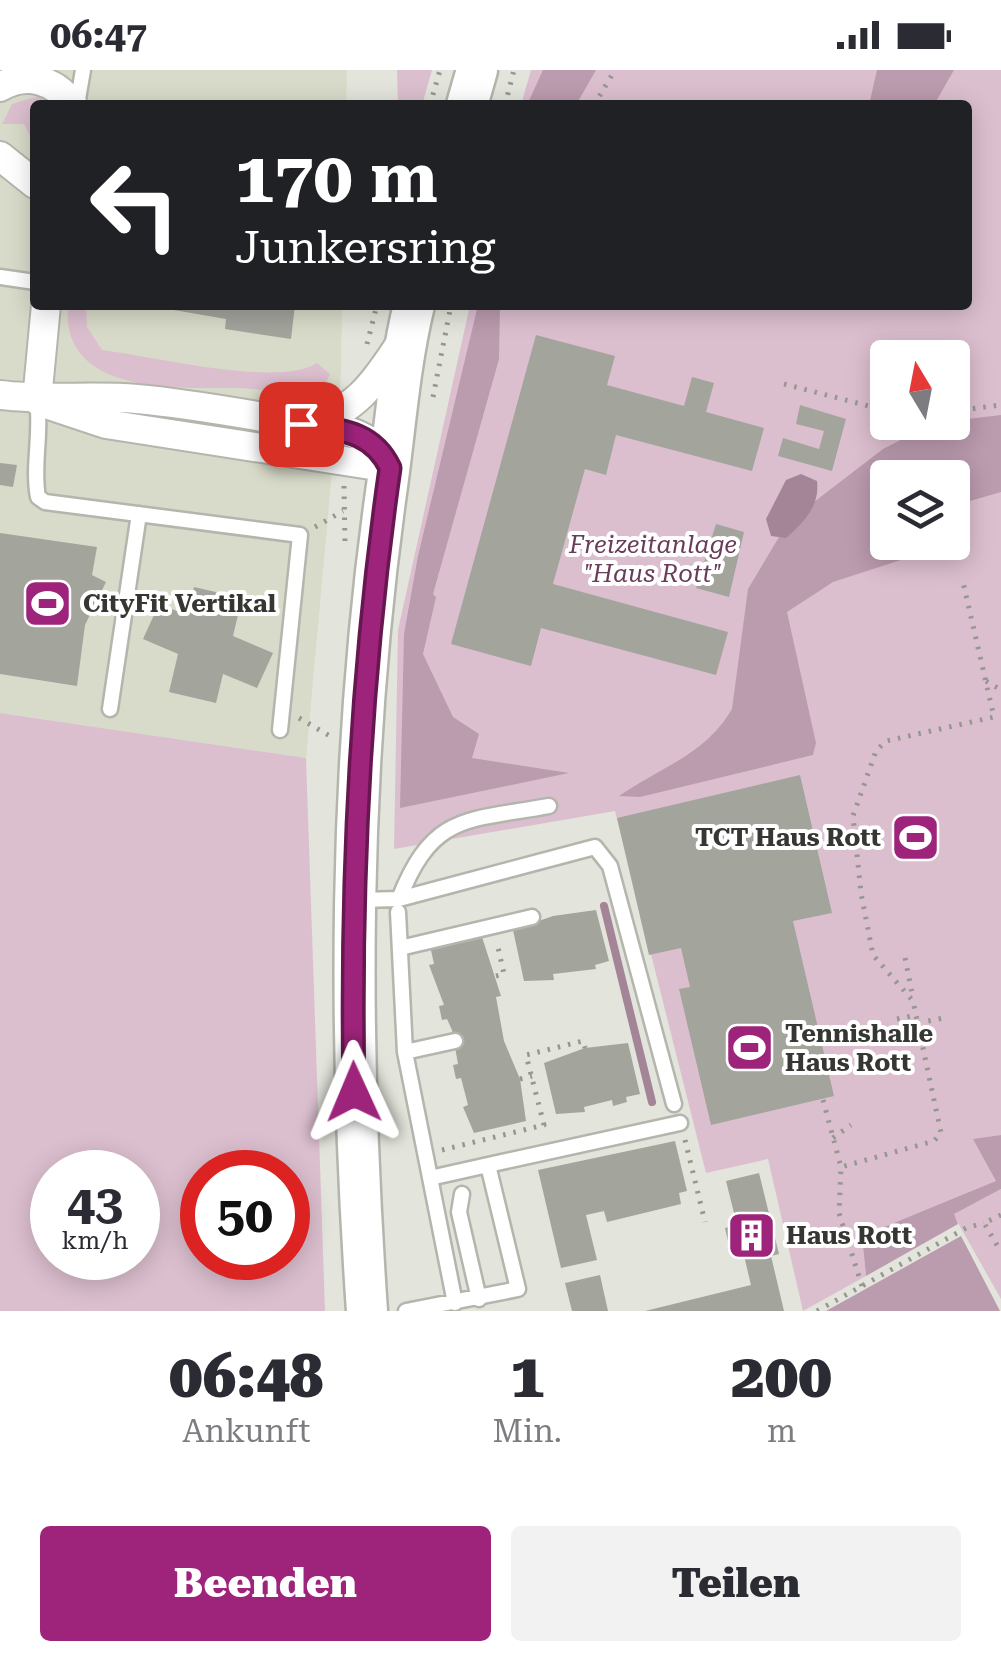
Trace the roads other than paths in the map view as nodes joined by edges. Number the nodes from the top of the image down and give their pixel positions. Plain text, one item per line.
1 (83, 70) edge
2 (477, 70) edge
3 (0, 87) edge
4 (66, 91) edge
5 (468, 100) edge
6 (0, 156) edge
7 (30, 180) edge
8 (0, 278) edge
9 (30, 281) edge
10 (46, 310) edge
11 (412, 312) edge
12 (0, 396) edge
13 (38, 400) junction
14 (301, 424) junction
15 (390, 468) junction
16 (139, 514) junction
17 (110, 710) dead end
18 (280, 723) road end
19 (549, 806) dead end
20 (354, 900) junction
21 (398, 905) junction
22 (532, 917) dead end
23 (400, 948) junction
24 (455, 1041) dead end
25 (405, 1052) junction
26 (674, 1104) dead end
27 (680, 1123) road end
28 (488, 1165) junction
29 (430, 1178) junction
30 (462, 1194) dead end
31 (479, 1299) junction
32 (455, 1303) junction
33 (367, 1311) edge
34 (406, 1311) edge

1 - 4 lane
2 - 5 main road
3 - 4 street
6 - 7 street
8 - 9 lane
10 - 13 street
11 - 14 street
11 - 15 main road
12 - 13 street
13 - 14 street
13 - 15 street
13 - 16 lane
14 - 15 street
15 - 20 main road
16 - 17 lane
16 - 18 lane
19 - 21 lane
20 - 21 lane
20 - 33 main road
21 - 23 lane
21 - 26 lane
22 - 23 lane
23 - 25 lane
24 - 25 lane
25 - 29 lane
27 - 28 lane
28 - 29 lane
28 - 31 lane
29 - 32 lane
30 - 31 lane
31 - 32 lane
32 - 34 lane

